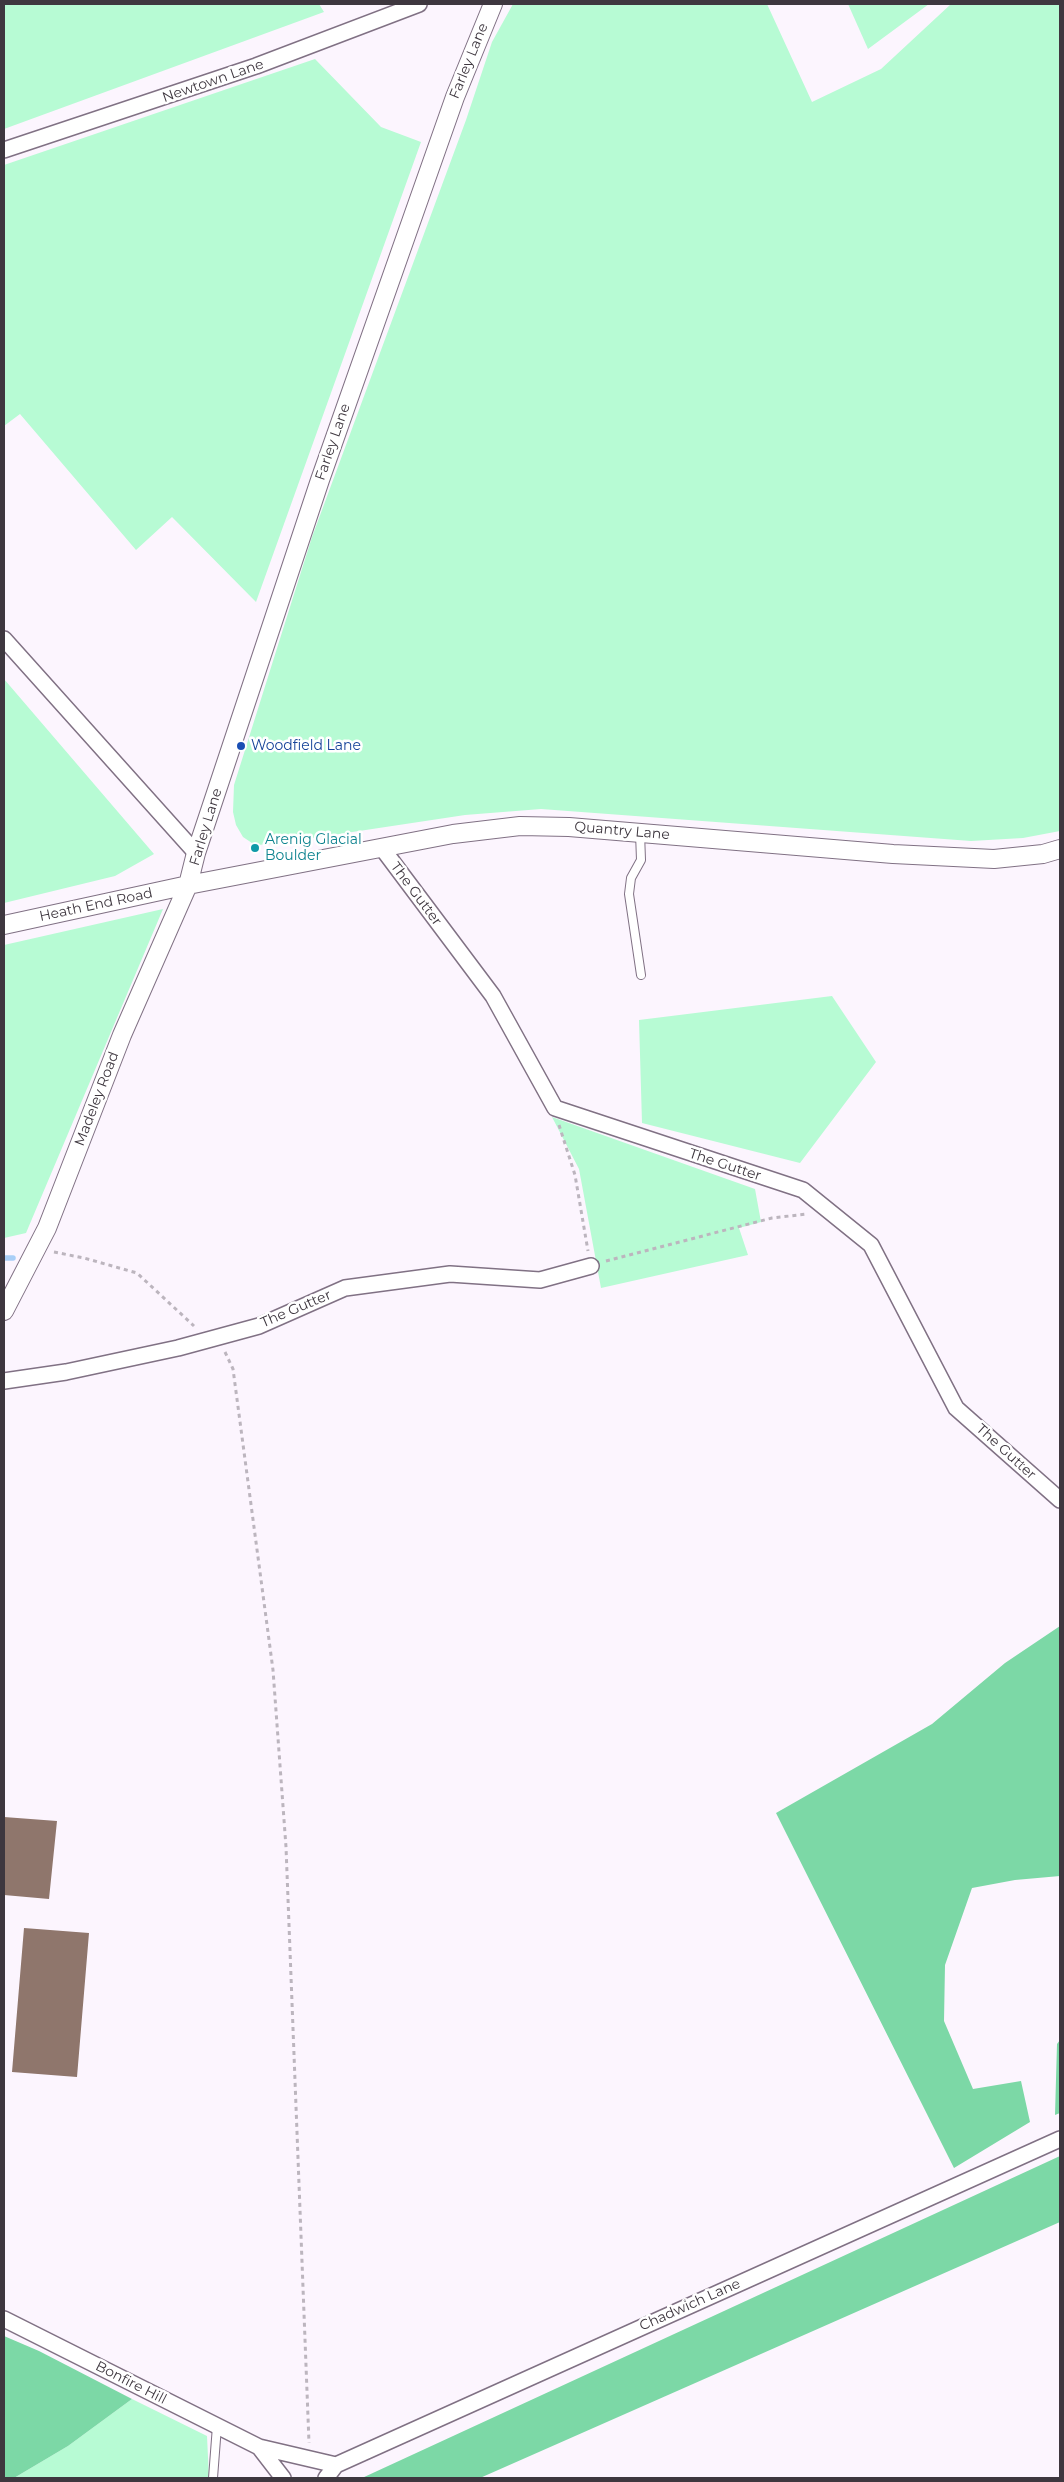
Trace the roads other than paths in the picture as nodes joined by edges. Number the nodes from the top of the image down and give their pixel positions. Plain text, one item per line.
1 (419, 4) edge
2 (493, 4) edge
3 (4, 150) edge
4 (4, 639) edge
5 (640, 833) junction
6 (382, 848) junction
7 (1060, 849) edge
8 (196, 853) junction
9 (188, 885) junction
10 (4, 926) edge
11 (641, 975) dead end
12 (591, 1266) road end
13 (4, 1311) edge
14 (4, 1381) edge
15 (1060, 1500) edge
16 (1060, 2139) edge
17 (4, 2319) edge
18 (217, 2426) junction
19 (259, 2447) junction
20 (336, 2465) junction
21 (212, 2478) edge
22 (283, 2478) edge
23 (326, 2478) edge

1 - 3 street, Newtown Lane
2 - 8 street, Farley Lane
4 - 8 street
5 - 6 street, Quantry Lane
5 - 7 street, Quantry Lane
5 - 11 lane
6 - 9 street, Quantry Lane
6 - 15 street, The Gutter
8 - 9 street, Farley Lane
9 - 10 street, Heath End Road
9 - 13 street, Madeley Road
12 - 14 street, The Gutter
16 - 20 street, Chadwich Lane
17 - 18 street, Bonfire Hill
18 - 19 street, Bonfire Hill
18 - 21 lane
19 - 20 street, Bonfire Hill
19 - 22 street, Bonfire Hill
20 - 23 street, Chadwich Lane

